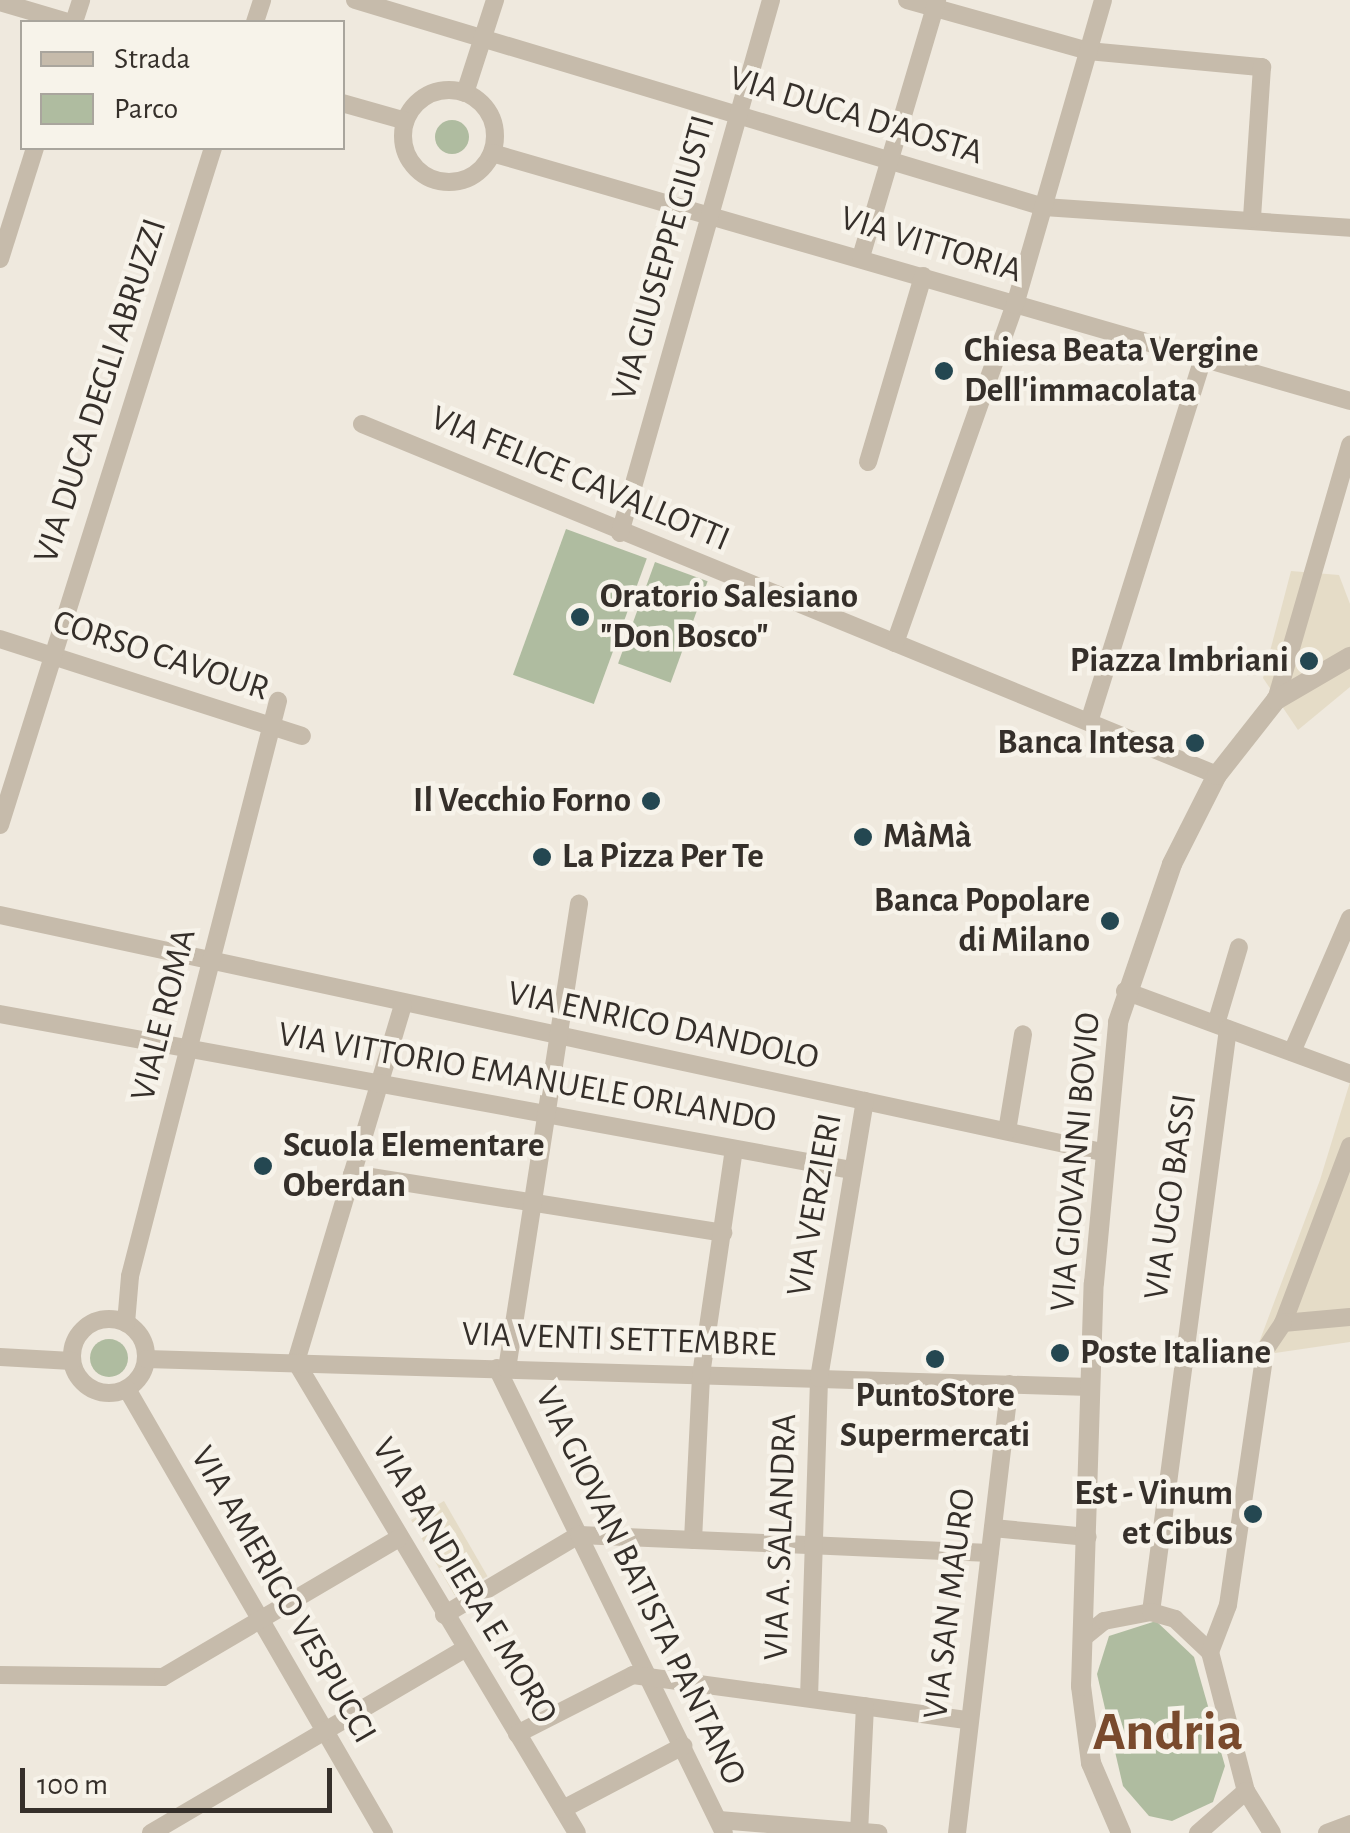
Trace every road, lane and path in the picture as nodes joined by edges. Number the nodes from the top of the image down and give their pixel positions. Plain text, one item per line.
1 (355, 0) edge
2 (495, 0) edge
3 (771, 0) edge
4 (907, 0) edge
5 (1103, 0) edge
6 (0, 2) edge
7 (935, 4) edge
8 (64, 20) edge
9 (483, 38) junction
10 (1088, 50) junction
11 (465, 93) junction
12 (345, 105) edge
13 (738, 114) junction
14 (406, 120) junction
15 (34, 150) edge
16 (213, 150) edge
17 (492, 153) junction
18 (890, 160) junction
19 (1044, 206) junction
20 (710, 213) junction
21 (1252, 219) junction
22 (1350, 228) edge
23 (861, 258) junction
24 (0, 259) edge
25 (923, 276) junction
26 (1015, 305) junction
27 (1203, 359) junction
28 (1350, 401) edge
29 (362, 424) dead end
30 (1350, 445) edge
31 (868, 462) dead end
32 (1350, 511) edge
33 (1330, 518) junction
34 (620, 533) junction
35 (0, 639) edge
36 (895, 643) junction
37 (52, 655) junction
38 (1350, 657) edge
39 (1276, 700) junction
40 (278, 701) dead end
41 (1089, 722) junction
42 (270, 724) junction
43 (302, 736) dead end
44 (1217, 775) junction
45 (0, 826) edge
46 (579, 904) dead end
47 (0, 915) edge
48 (1350, 918) edge
49 (1239, 947) dead end
50 (212, 962) junction
51 (1125, 991) junction
52 (402, 1005) junction
53 (0, 1014) edge
54 (1222, 1026) junction
55 (1023, 1034) dead end
56 (556, 1036) junction
57 (190, 1048) junction
58 (1292, 1052) junction
59 (1348, 1067) edge
60 (379, 1085) junction
61 (865, 1101) junction
62 (544, 1115) junction
63 (1007, 1131) junction
64 (1350, 1146) edge
65 (734, 1149) junction
66 (1102, 1152) junction
67 (852, 1170) junction
68 (352, 1174) junction
69 (530, 1202) junction
70 (722, 1233) junction
71 (1350, 1317) edge
72 (126, 1323) junction
73 (1283, 1323) junction
74 (0, 1357) edge
75 (146, 1359) junction
76 (72, 1361) junction
77 (296, 1362) junction
78 (502, 1369) junction
79 (701, 1374) junction
80 (819, 1378) junction
81 (1010, 1384) junction
82 (1090, 1387) junction
83 (126, 1389) junction
84 (993, 1528) junction
85 (579, 1535) junction
86 (1088, 1537) junction
87 (400, 1538) junction
88 (693, 1540) junction
89 (814, 1544) junction
90 (990, 1554) junction
91 (1151, 1612) junction
92 (444, 1614) junction
93 (259, 1621) junction
94 (1083, 1638) junction
95 (465, 1649) junction
96 (1210, 1652) junction
97 (0, 1674) edge
98 (648, 1676) junction
99 (809, 1698) junction
100 (865, 1706) junction
101 (968, 1720) junction
102 (324, 1732) junction
103 (517, 1734) junction
104 (682, 1746) junction
105 (1246, 1791) junction
106 (562, 1809) junction
107 (1350, 1824) edge
108 (721, 1826) edge
109 (175, 1827) edge
110 (865, 1832) edge
111 (151, 1833) edge
112 (384, 1833) edge
113 (577, 1833) edge
114 (957, 1833) edge
115 (1121, 1833) edge
116 (1198, 1833) edge
117 (1272, 1833) edge
118 (1327, 1833) edge

1 - 9 street, VIA DUCA D'AOSTA
2 - 9 street
3 - 13 street, VIA GIUSEPPE GIUSTI
4 - 7 street
5 - 10 street
6 - 8 street
7 - 10 street
7 - 18 street
9 - 11 street
9 - 13 street, VIA DUCA D'AOSTA
10 - 19 street
10 - 21 street
11 - 14 street
11 - 17 street
12 - 14 street
13 - 18 street, VIA DUCA D'AOSTA
13 - 20 street, VIA GIUSEPPE GIUSTI
14 - 17 street
15 - 24 street
16 - 37 street, VIA DUCA DEGLI ABRUZZI
17 - 20 street, VIA VITTORIA
18 - 19 street, VIA DUCA D'AOSTA
18 - 23 street
19 - 21 street, VIA DUCA D'AOSTA
19 - 26 street
20 - 23 street, VIA VITTORIA
20 - 34 street, VIA GIUSEPPE GIUSTI
21 - 22 street, VIA DUCA D'AOSTA
23 - 25 street, VIA VITTORIA
25 - 26 street, VIA VITTORIA
25 - 31 street
26 - 27 street, VIA VITTORIA
26 - 36 street
27 - 28 street, VIA VITTORIA
27 - 41 street
29 - 34 street, VIA FELICE CAVALLOTTI
30 - 33 street
32 - 33 street
33 - 39 street
34 - 36 street, VIA FELICE CAVALLOTTI
35 - 37 street, CORSO CAVOUR
36 - 41 street, VIA FELICE CAVALLOTTI
37 - 42 street, CORSO CAVOUR
37 - 45 street, VIA DUCA DEGLI ABRUZZI
38 - 39 street
39 - 44 street, VIA GIOVANNI BOVIO
40 - 42 street, VIALE ROMA
41 - 44 street, VIA FELICE CAVALLOTTI
42 - 43 street, CORSO CAVOUR
42 - 50 street, VIALE ROMA
44 - 51 street, VIA GIOVANNI BOVIO
46 - 56 street
47 - 50 street, VIA ENRICO DANDOLO
48 - 58 street
49 - 54 street, VIA UGO BASSI
50 - 52 street, VIA ENRICO DANDOLO
50 - 57 street, VIALE ROMA
51 - 54 street
51 - 66 street, VIA GIOVANNI BOVIO
52 - 56 street, VIA ENRICO DANDOLO
52 - 60 street
53 - 57 street, VIA VITTORIO EMANUELE ORLANDO
54 - 58 street
54 - 91 street, VIA UGO BASSI
55 - 63 street
56 - 61 street, VIA ENRICO DANDOLO
56 - 62 street
57 - 60 street, VIA VITTORIO EMANUELE ORLANDO
57 - 72 street, VIALE ROMA
58 - 59 street
60 - 62 street, VIA VITTORIO EMANUELE ORLANDO
60 - 68 street
61 - 63 street, VIA ENRICO DANDOLO
61 - 67 street, VIA VERZIERI
62 - 65 street, VIA VITTORIO EMANUELE ORLANDO
62 - 69 street
63 - 66 street, VIA ENRICO DANDOLO
64 - 73 street
65 - 67 street, VIA VITTORIO EMANUELE ORLANDO
65 - 70 street
66 - 82 street, VIA GIOVANNI BOVIO
67 - 80 street, VIA VERZIERI
68 - 69 street
68 - 77 street
69 - 70 street
69 - 78 street
70 - 79 street
71 - 73 street
72 - 75 street
72 - 76 street
73 - 96 street
74 - 76 street
75 - 77 street, VIA VENTI SETTEMBRE
75 - 83 street
76 - 83 street
77 - 78 street, VIA VENTI SETTEMBRE
77 - 87 street, VIA BANDIERA E MORO
78 - 79 street, VIA VENTI SETTEMBRE
78 - 85 street, VIA GIOVAN BATISTA PANTANO
79 - 80 street, VIA VENTI SETTEMBRE
79 - 88 street
80 - 81 street, VIA VENTI SETTEMBRE
80 - 89 street, VIA A. SALANDRA
81 - 82 street, VIA VENTI SETTEMBRE
81 - 84 street, VIA SAN MAURO
82 - 86 street, VIA GIOVANNI BOVIO
83 - 93 street, VIA AMERIGO VESPUCCI
84 - 86 street
84 - 90 street, VIA SAN MAURO
85 - 88 street
85 - 92 street
85 - 98 street, VIA GIOVAN BATISTA PANTANO
86 - 94 street, VIA GIOVANNI BOVIO
87 - 92 street, VIA BANDIERA E MORO
87 - 93 street
88 - 89 street
89 - 90 street
89 - 99 street, VIA A. SALANDRA
90 - 101 street, VIA SAN MAURO
91 - 94 street
91 - 96 street
92 - 95 street, VIA BANDIERA E MORO
93 - 97 street
93 - 102 street, VIA AMERIGO VESPUCCI
94 - 115 street, VIA GIOVANNI BOVIO
95 - 102 street
95 - 103 street, VIA BANDIERA E MORO
96 - 105 street
98 - 99 street
98 - 103 street
98 - 104 street, VIA GIOVAN BATISTA PANTANO
99 - 100 street
100 - 101 street
100 - 110 street
101 - 114 street, VIA SAN MAURO
102 - 109 street
102 - 112 street, VIA AMERIGO VESPUCCI
103 - 106 street, VIA BANDIERA E MORO
104 - 106 street
104 - 108 street, VIA GIOVAN BATISTA PANTANO
105 - 116 street
105 - 117 street
106 - 113 street, VIA BANDIERA E MORO
107 - 118 street
108 - 110 street
109 - 111 street

